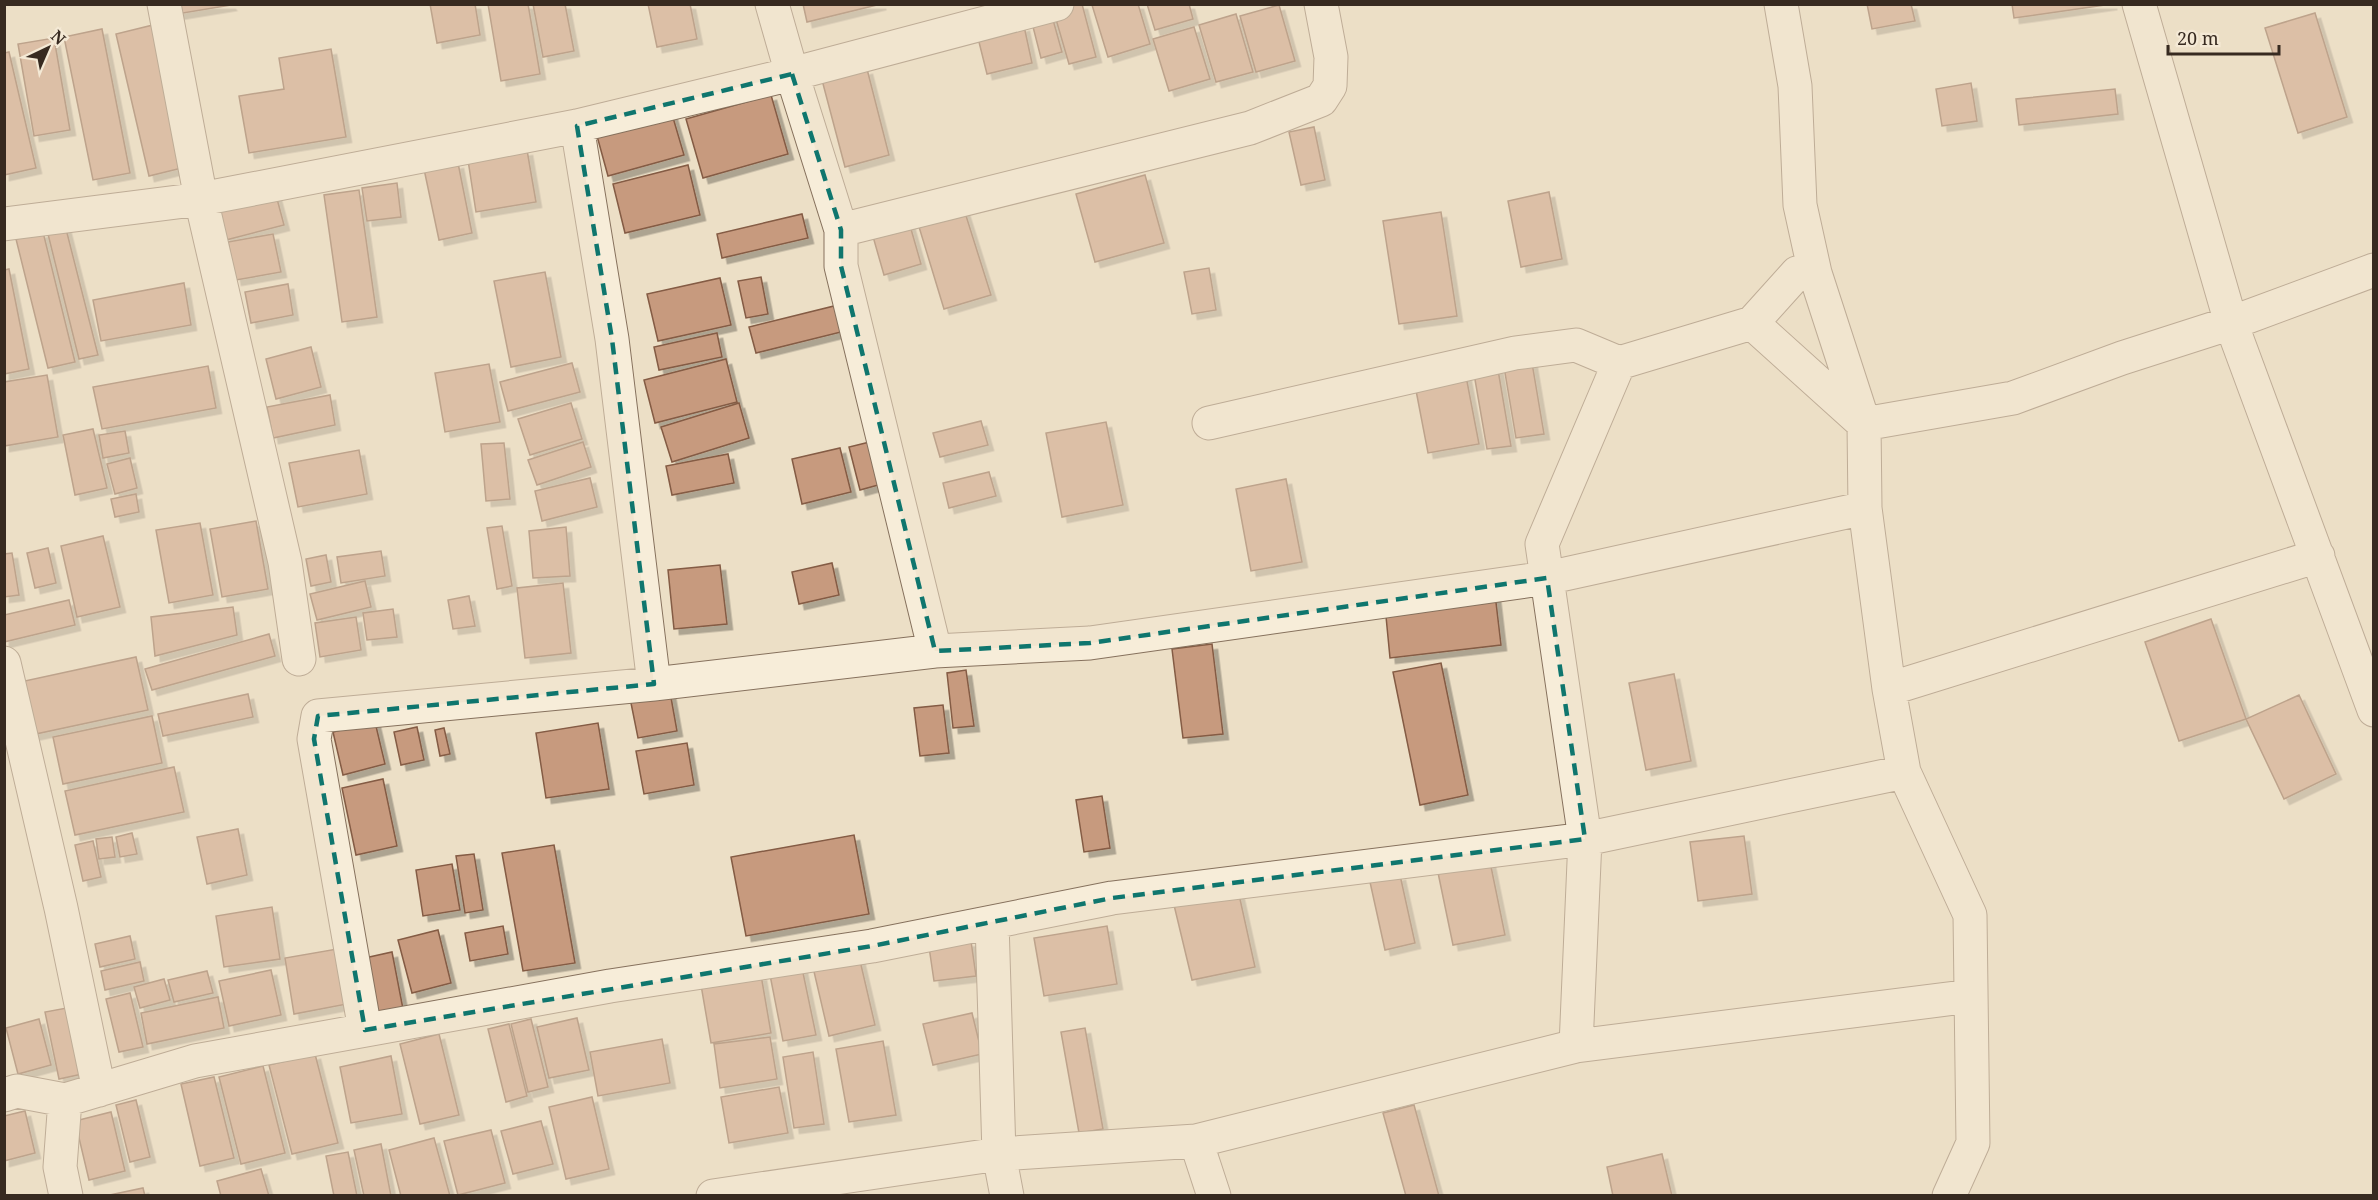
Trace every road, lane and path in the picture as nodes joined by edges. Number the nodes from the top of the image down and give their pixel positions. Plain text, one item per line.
1 (164, 4) edge
2 (772, 4) edge
3 (1057, 4) edge
4 (1322, 4) edge
5 (1781, 4) edge
6 (2139, 4) edge
7 (792, 74) junction
8 (577, 126) junction
9 (201, 199) junction
10 (4, 225) edge
11 (841, 230) junction
12 (2373, 270) edge
13 (1815, 273) junction
14 (1752, 323) junction
15 (2231, 323) junction
16 (1619, 363) junction
17 (1209, 423) dead end
18 (1864, 424) junction
19 (1865, 508) junction
20 (2318, 556) junction
21 (1547, 578) junction
22 (935, 651) junction
23 (298, 659) dead end
24 (4, 663) edge
25 (654, 684) junction
26 (1889, 689) junction
27 (2373, 710) edge
28 (1904, 772) junction
29 (1585, 839) junction
30 (992, 922) junction
31 (1971, 996) junction
32 (365, 1030) junction
33 (1576, 1046) junction
34 (99, 1090) junction
35 (4, 1095) edge
36 (65, 1100) junction
37 (1196, 1141) junction
38 (999, 1154) junction
39 (66, 1196) edge
40 (713, 1196) edge
41 (1006, 1196) edge
42 (1214, 1196) edge
43 (1950, 1196) edge

1 - 9 street
2 - 7 street
3 - 7 street
4 - 11 street
5 - 13 street
6 - 15 street
7 - 8 street
7 - 11 street
8 - 9 street
8 - 25 street
9 - 10 street
9 - 23 street
11 - 22 street
12 - 15 street
13 - 14 street
13 - 18 street
14 - 16 street
14 - 18 street
15 - 18 street
15 - 20 street
16 - 17 street
16 - 21 street
18 - 19 street
19 - 21 street
19 - 26 street
20 - 26 street
20 - 27 street
21 - 22 street
21 - 29 street
22 - 25 street
24 - 34 street
25 - 32 street
26 - 28 street
28 - 29 street
28 - 31 street
29 - 30 street
29 - 33 street
30 - 32 street
30 - 38 street
31 - 33 street
31 - 43 street
32 - 34 street
33 - 37 street
34 - 36 street
35 - 36 street
36 - 39 street
37 - 38 street
37 - 42 street
38 - 40 street
38 - 41 street

